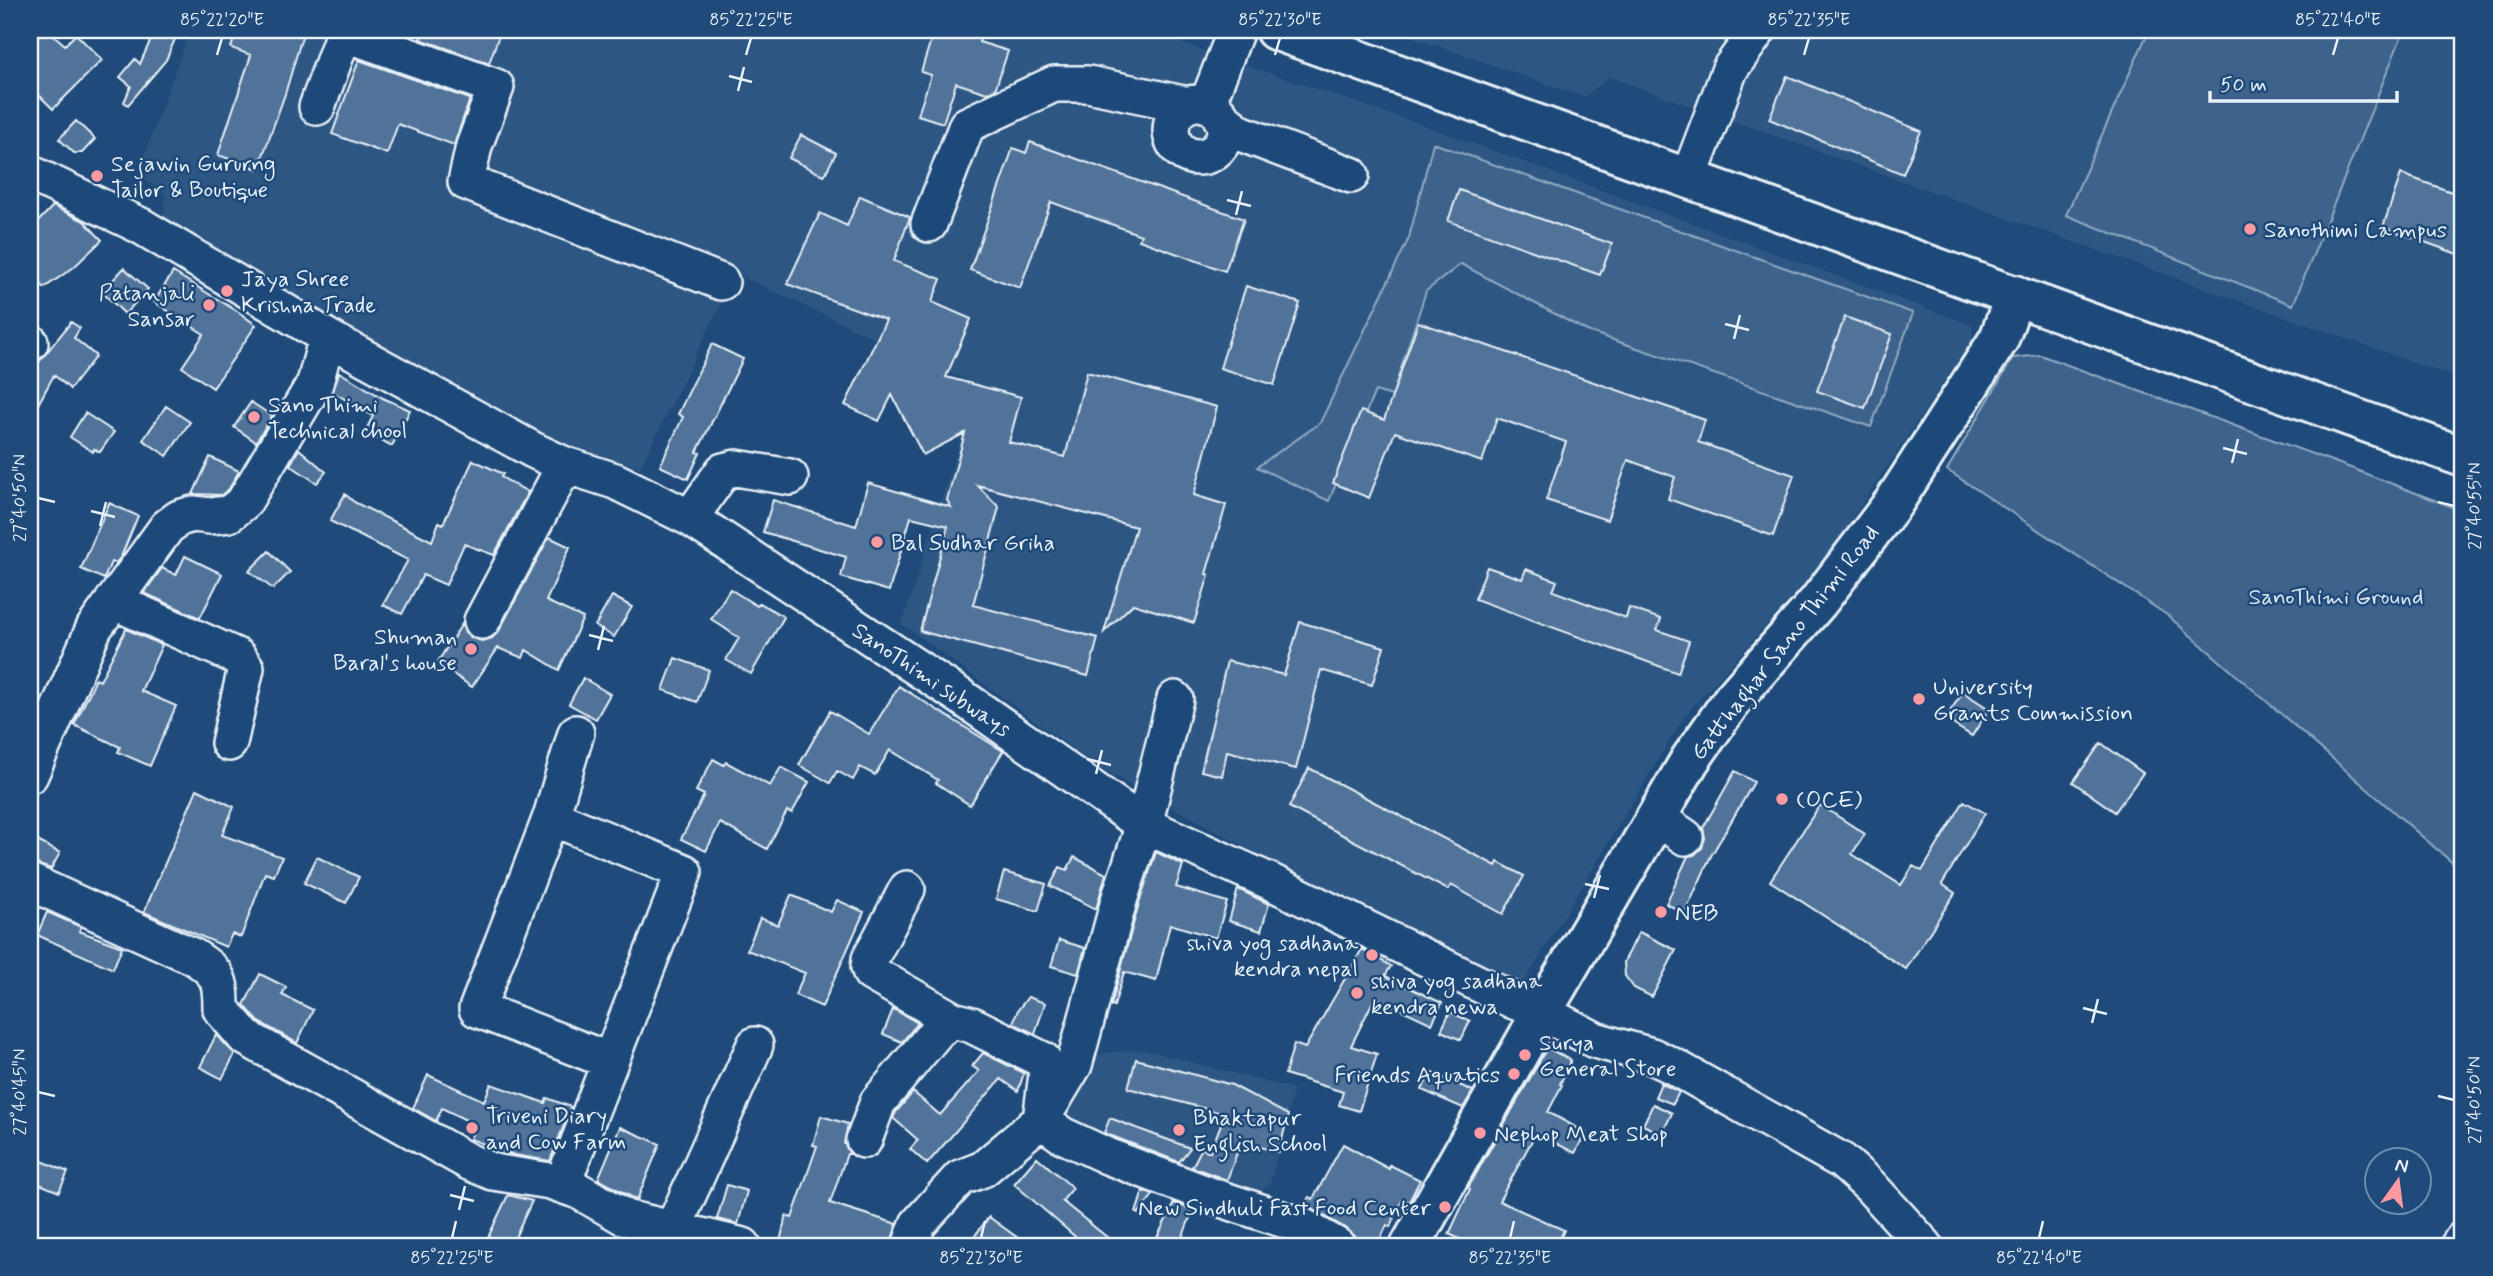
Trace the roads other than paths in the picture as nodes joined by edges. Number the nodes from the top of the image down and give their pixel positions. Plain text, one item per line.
1 (1236, 30) edge
2 (1275, 30) edge
3 (1758, 30) edge
4 (345, 31) edge
5 (317, 107) dead end
6 (1206, 109) junction
7 (30, 173) edge
8 (1351, 175) dead end
9 (1689, 177) junction
10 (929, 224) dead end
11 (721, 282) dead end
12 (2015, 295) junction
13 (327, 337) junction
14 (2463, 457) edge
15 (565, 465) junction
16 (790, 477) dead end
17 (690, 518) junction
18 (113, 601) junction
19 (482, 621) dead end
20 (1175, 699) dead end
21 (576, 733) dead end
22 (229, 743) dead end
23 (30, 775) edge
24 (551, 817) junction
25 (1144, 825) junction
26 (30, 882) edge
27 (907, 889) dead end
28 (1542, 1012) junction
29 (953, 1020) junction
30 (755, 1045) dead end
31 (610, 1061) junction
32 (1041, 1119) junction
33 (864, 1140) dead end
34 (562, 1185) junction
35 (672, 1231) junction
36 (2463, 1239) edge
37 (743, 1246) edge
38 (911, 1246) edge
39 (1337, 1246) edge
40 (1409, 1246) edge
41 (1924, 1246) edge
42 (2458, 1246) edge

1 - 6 street
2 - 9 main road
3 - 9 street
4 - 5 street
4 - 11 street
6 - 8 street
6 - 10 street
7 - 13 street, SanoThimi subways
9 - 12 main road
12 - 14 main road
12 - 28 main road, Gatthaghar Sano Thimi Road
13 - 15 street, SanoThimi subways
13 - 18 street
15 - 17 street, SanoThimi subways
15 - 19 street
16 - 17 street
17 - 25 street, SanoThimi subways
18 - 22 street
18 - 23 street
20 - 25 street
21 - 24 street
24 - 31 street
24 - 31 street
25 - 28 street, SanoThimi subways
25 - 32 street
26 - 34 street
27 - 29 street
28 - 40 main road, Gatthaghar Sano Thimi Road
28 - 41 street, SanoThimi subways
29 - 32 street
29 - 33 street
30 - 35 street
31 - 34 street
32 - 38 street
32 - 39 street
34 - 35 street
35 - 37 street
36 - 42 street

